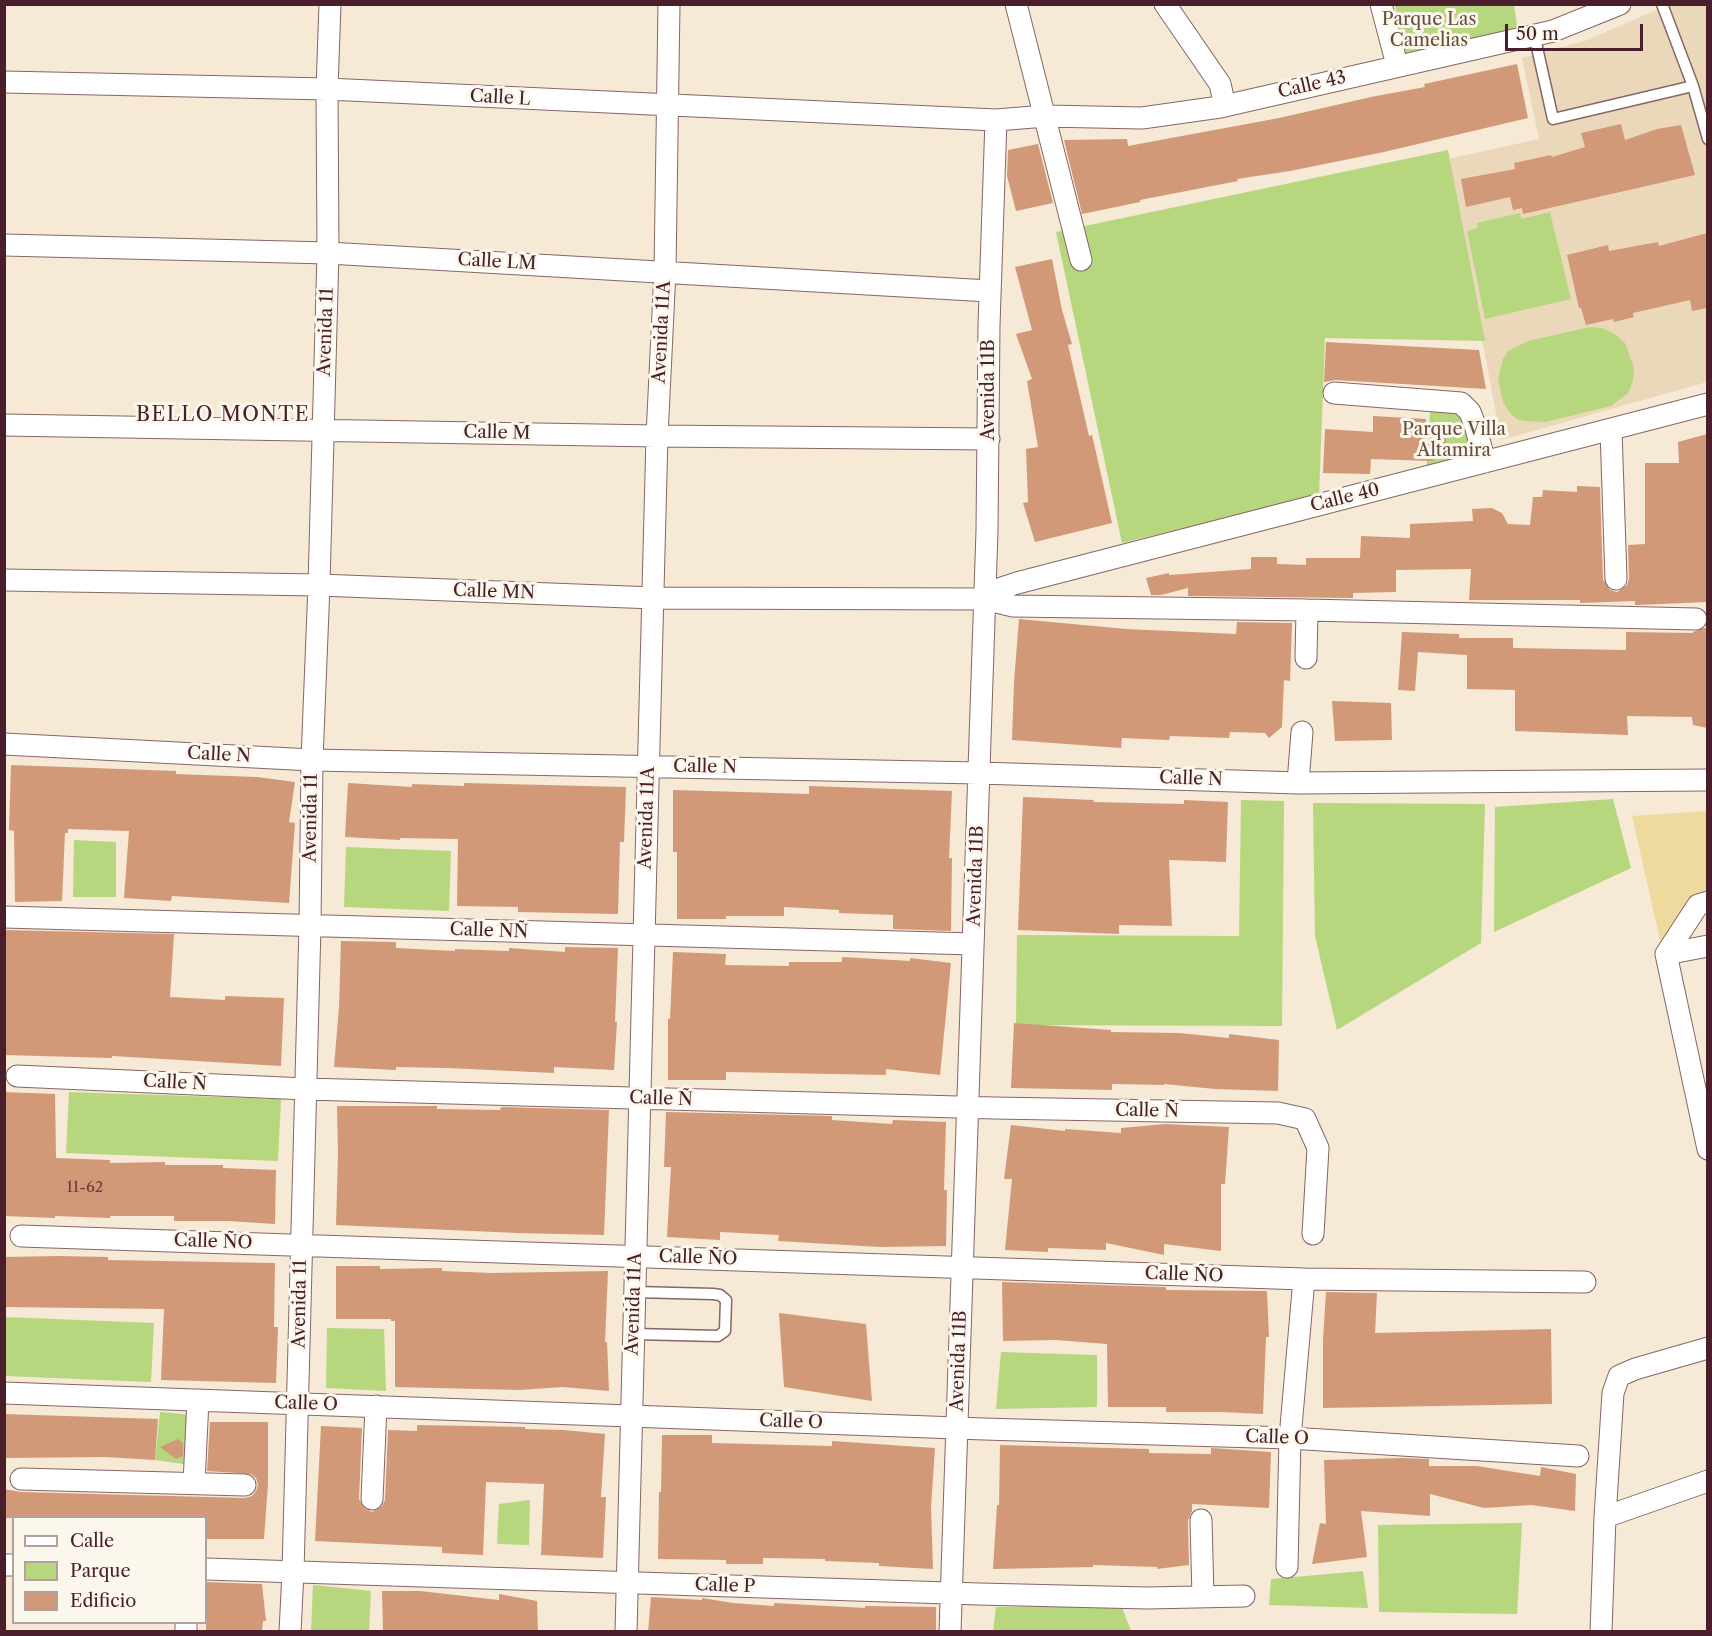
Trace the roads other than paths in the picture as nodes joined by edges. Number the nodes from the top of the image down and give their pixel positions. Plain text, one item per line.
1 (330, 4) edge
2 (669, 4) edge
3 (1016, 4) edge
4 (1165, 4) edge
5 (1381, 4) edge
6 (1620, 4) edge
7 (1662, 4) edge
8 (1534, 34) junction
9 (1397, 65) junction
10 (4, 82) edge
11 (1693, 86) junction
12 (327, 89) junction
13 (666, 106) junction
14 (1225, 106) junction
15 (1046, 116) junction
16 (996, 120) junction
17 (1707, 139) edge
18 (4, 245) edge
19 (328, 253) junction
20 (1081, 260) dead end
21 (665, 271) junction
22 (989, 291) junction
23 (1334, 393) dead end
24 (1707, 404) edge
25 (4, 425) edge
26 (323, 430) junction
27 (1611, 430) junction
28 (657, 436) junction
29 (989, 439) junction
30 (1485, 462) junction
31 (1616, 579) dead end
32 (4, 580) edge
33 (319, 585) junction
34 (654, 598) junction
35 (984, 599) junction
36 (1307, 610) junction
37 (1696, 619) dead end
38 (1306, 658) dead end
39 (1302, 732) dead end
40 (4, 744) edge
41 (312, 760) junction
42 (649, 766) junction
43 (979, 773) junction
44 (1707, 780) edge
45 (1298, 783) junction
46 (1707, 902) edge
47 (4, 917) edge
48 (310, 926) junction
49 (644, 935) junction
50 (973, 944) junction
51 (1707, 946) edge
52 (1666, 954) junction
53 (1700, 1074) edge
54 (17, 1076) dead end
55 (306, 1089) junction
56 (640, 1098) junction
57 (968, 1107) junction
58 (1707, 1149) edge
59 (1313, 1234) dead end
60 (21, 1236) dead end
61 (302, 1245) junction
62 (636, 1256) junction
63 (962, 1268) junction
64 (1304, 1279) junction
65 (1585, 1282) dead end
66 (635, 1292) junction
67 (634, 1334) junction
68 (1707, 1348) edge
69 (4, 1393) edge
70 (198, 1400) junction
71 (297, 1403) junction
72 (376, 1406) junction
73 (632, 1416) junction
74 (957, 1428) junction
75 (1290, 1438) junction
76 (1578, 1456) dead end
77 (21, 1479) dead end
78 (1707, 1481) edge
79 (194, 1483) junction
80 (245, 1485) dead end
81 (372, 1499) dead end
82 (1605, 1517) junction
83 (1201, 1520) dead end
84 (1287, 1567) dead end
85 (207, 1569) edge
86 (293, 1572) junction
87 (627, 1582) junction
88 (951, 1593) junction
89 (1244, 1596) dead end
90 (1203, 1597) junction
91 (290, 1632) edge
92 (626, 1632) edge
93 (950, 1632) edge
94 (1601, 1632) edge

1 - 12 street, Avenida 11
2 - 13 street, Avenida 11A
3 - 15 street
4 - 14 street
5 - 9 street
6 - 8 street, Calle 43
7 - 11 lane
8 - 9 street, Calle 43
8 - 11 lane
9 - 14 street, Calle 43
10 - 12 street, Calle L
11 - 17 lane
12 - 13 street, Calle L
12 - 19 street, Avenida 11
13 - 16 street, Calle L
13 - 21 street, Avenida 11A
14 - 15 street, Calle 43
15 - 16 street, Calle 43
15 - 20 street
16 - 22 street, Avenida 11B
18 - 19 street, Calle LM
19 - 21 street, Calle LM
19 - 26 street, Avenida 11
21 - 22 street, Calle LM
21 - 28 street, Avenida 11A
22 - 29 street, Avenida 11B
23 - 30 street
24 - 27 street, Calle 40
25 - 26 street, Calle M
26 - 28 street, Calle M
26 - 33 street, Avenida 11
27 - 30 street, Calle 40
27 - 31 street
28 - 29 street, Calle M
28 - 34 street, Avenida 11A
29 - 35 street, Avenida 11B
30 - 35 street, Calle 40
32 - 33 street, Calle MN
33 - 34 street, Calle MN
33 - 41 street, Avenida 11
34 - 35 street, Calle MN
34 - 42 street, Avenida 11A
35 - 36 street
35 - 43 street, Avenida 11B
36 - 37 street
36 - 38 street
39 - 45 street
40 - 41 street, Calle N
41 - 42 street, Calle N
41 - 48 street, Avenida 11
42 - 43 street, Calle N
42 - 49 street, Avenida 11A
43 - 45 street, Calle N
43 - 50 street, Avenida 11B
44 - 45 street, Calle N
46 - 52 street
47 - 48 street, Calle NÑ
48 - 49 street, Calle NÑ
48 - 55 street, Avenida 11
49 - 50 street, Calle NÑ
49 - 56 street, Avenida 11A
50 - 57 street, Avenida 11B
51 - 52 street
52 - 53 street
53 - 58 street
54 - 55 street, Calle Ñ
55 - 56 street, Calle Ñ
55 - 61 street, Avenida 11
56 - 57 street, Calle Ñ
56 - 62 street, Avenida 11A
57 - 59 street, Calle Ñ
57 - 63 street, Avenida 11B
60 - 61 street, Calle ÑO
61 - 62 street, Calle ÑO
61 - 71 street, Avenida 11
62 - 63 street, Calle ÑO
62 - 66 street, Avenida 11A
63 - 64 street, Calle ÑO
63 - 74 street, Avenida 11B
64 - 65 street, Calle ÑO
64 - 75 street
66 - 67 street, Avenida 11A
66 - 67 lane
67 - 73 street, Avenida 11A
68 - 82 street
69 - 70 street, Calle O
70 - 71 street, Calle O
70 - 79 street
71 - 72 street, Calle O
71 - 86 street, Avenida 11
72 - 73 street, Calle O
72 - 81 street
73 - 74 street, Calle O
73 - 87 street, Avenida 11A
74 - 75 street, Calle O
74 - 88 street, Avenida 11B
75 - 76 street, Calle O
75 - 84 street
77 - 79 street
78 - 82 street
79 - 80 street
82 - 94 street
83 - 90 street
85 - 86 street, Calle P
86 - 87 street, Calle P
86 - 91 street, Avenida 11
87 - 88 street, Calle P
87 - 92 street, Avenida 11A
88 - 90 street, Calle P
88 - 93 street, Avenida 11B
89 - 90 street, Calle P

